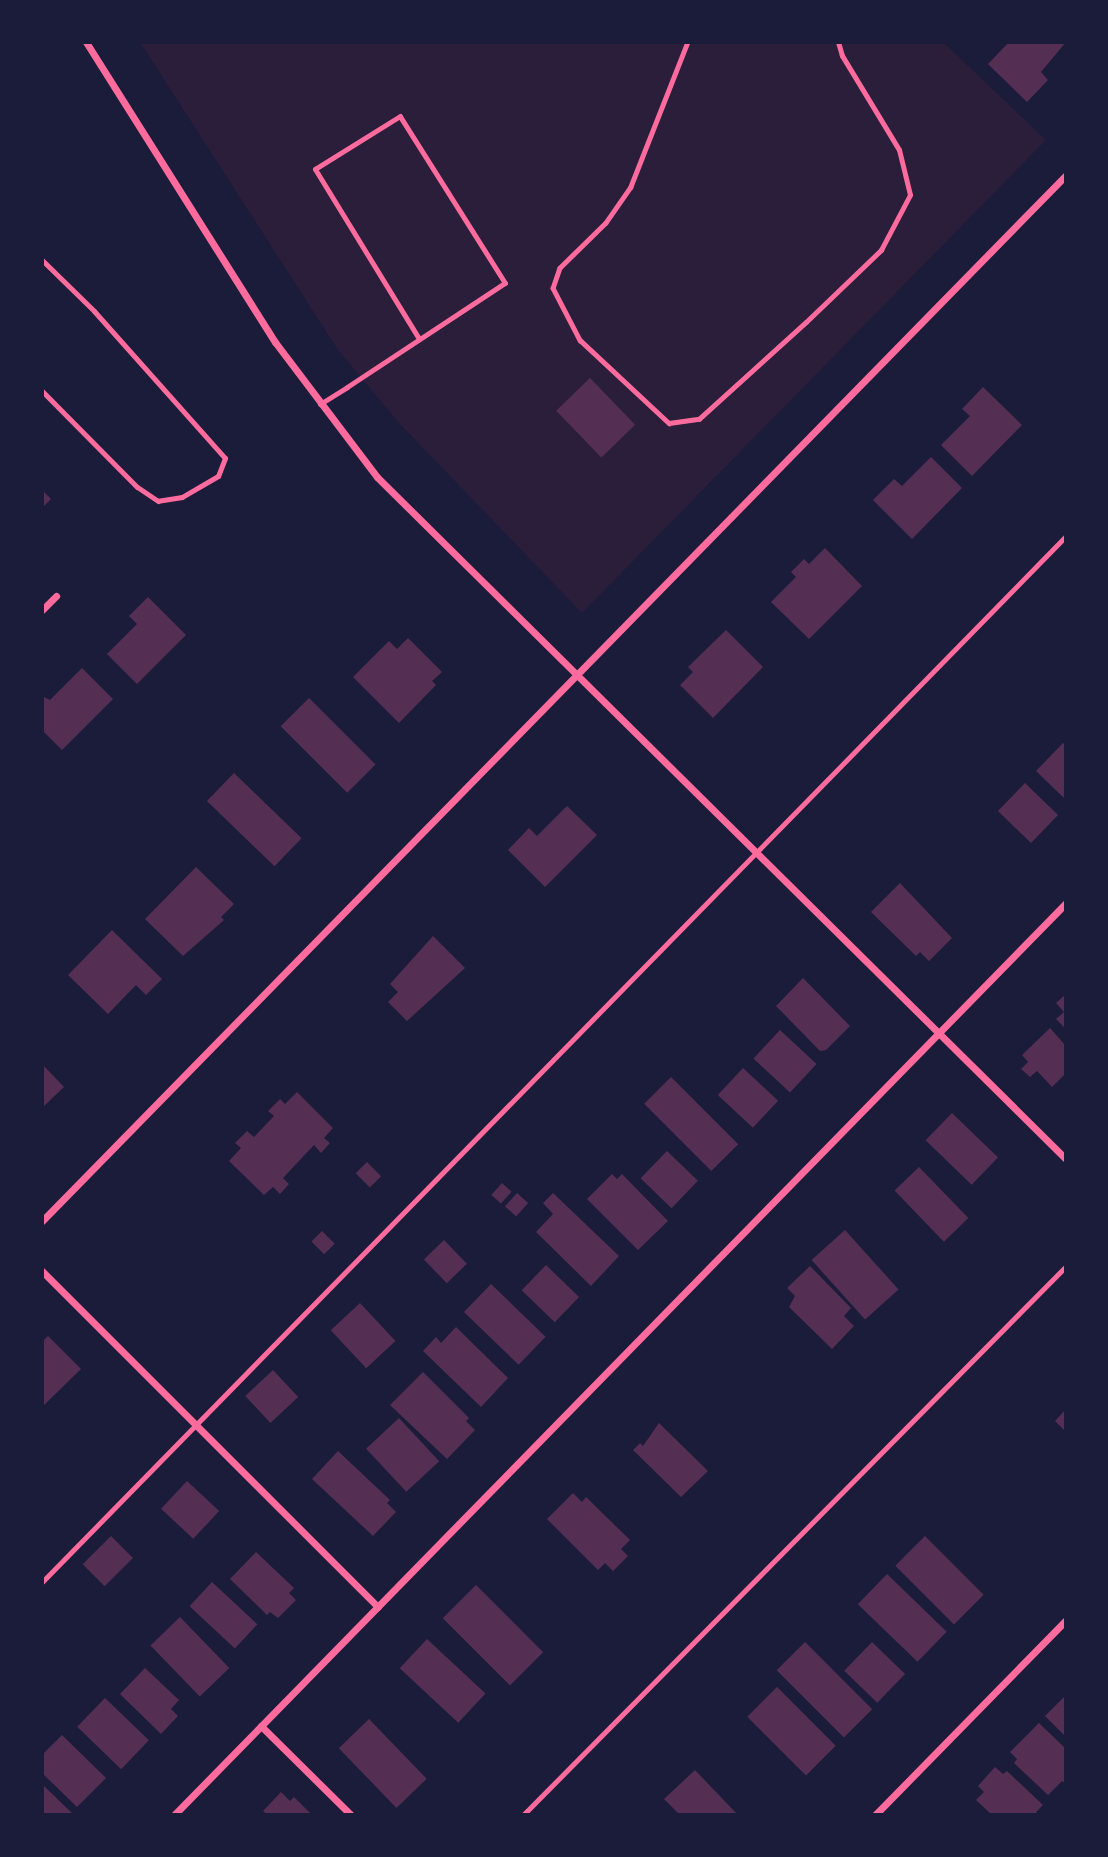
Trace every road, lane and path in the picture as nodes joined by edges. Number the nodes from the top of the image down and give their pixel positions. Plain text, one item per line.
1 (86, 42) edge
2 (688, 42) edge
3 (838, 42) edge
4 (1066, 175) edge
5 (42, 260) edge
6 (419, 339) junction
7 (42, 391) edge
8 (320, 404) junction
9 (1066, 536) edge
10 (56, 596) dead end
11 (42, 610) edge
12 (579, 676) junction
13 (758, 854) junction
14 (1066, 903) edge
15 (939, 1033) junction
16 (1066, 1159) edge
17 (42, 1221) edge
18 (1066, 1266) edge
19 (42, 1271) edge
20 (195, 1424) junction
21 (42, 1582) edge
22 (379, 1607) junction
23 (1066, 1620) edge
24 (261, 1726) junction
25 (174, 1815) edge
26 (351, 1815) edge
27 (523, 1815) edge
28 (876, 1815) edge

1 - 8 street
2 - 3 path
4 - 12 street
5 - 7 lane
6 - 6 lane
6 - 8 lane
8 - 12 street
9 - 13 lane
10 - 11 street
12 - 13 street
12 - 17 street
13 - 15 street
13 - 20 lane
14 - 15 street
15 - 16 street
15 - 22 street
18 - 27 lane
19 - 20 street
20 - 21 lane
20 - 22 street
22 - 24 street
23 - 28 street
24 - 25 street
24 - 26 street

